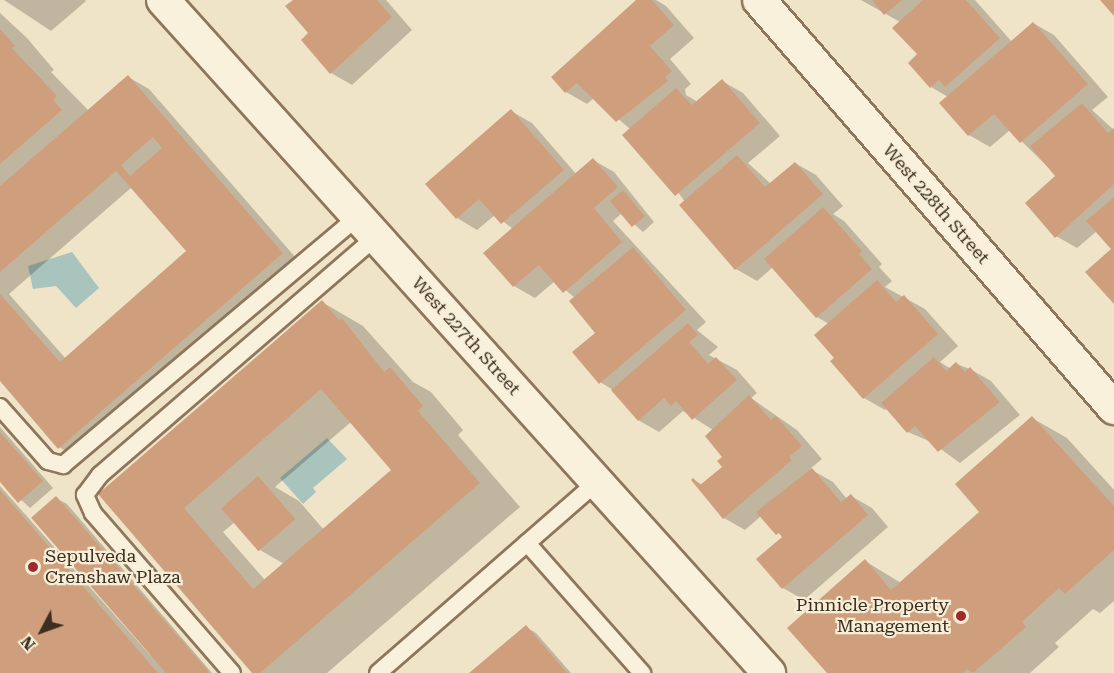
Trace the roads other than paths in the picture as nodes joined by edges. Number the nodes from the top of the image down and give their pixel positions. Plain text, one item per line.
1 (163, 0) edge
2 (759, 0) edge
3 (367, 227) junction
4 (1111, 397) edge
5 (0, 407) edge
6 (597, 482) junction
7 (527, 543) junction
8 (232, 673) edge
9 (378, 673) edge
10 (642, 673) edge
11 (769, 673) edge

1 - 3 street, West 227th Street
2 - 4 street, West 228th Street
3 - 5 lane
3 - 6 street, West 227th Street
3 - 8 lane
6 - 7 lane
6 - 11 street, West 227th Street
7 - 9 lane
7 - 10 lane

